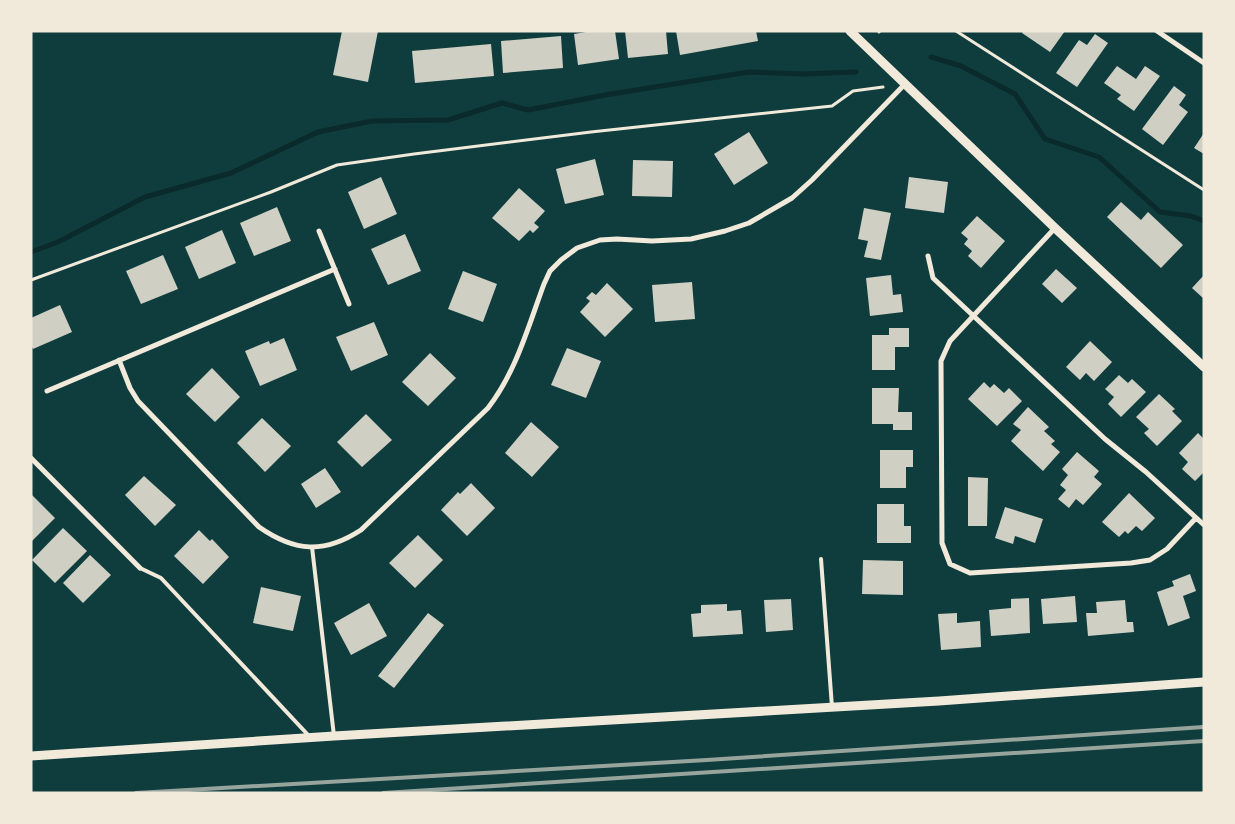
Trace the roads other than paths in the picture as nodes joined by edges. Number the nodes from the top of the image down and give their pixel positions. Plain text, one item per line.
1 (850, 31) edge
2 (1157, 31) edge
3 (1204, 63) edge
4 (905, 84) junction
5 (1055, 228) junction
6 (319, 231) dead end
7 (928, 256) dead end
8 (335, 269) junction
9 (349, 304) dead end
10 (973, 316) junction
11 (119, 360) junction
12 (1204, 367) edge
13 (47, 391) dead end
14 (31, 458) edge
15 (1196, 518) junction
16 (1204, 525) edge
17 (312, 547) junction
18 (821, 559) dead end
19 (140, 568) joint
20 (1204, 682) edge
21 (832, 707) junction
22 (334, 736) junction
23 (311, 738) junction
24 (31, 756) edge

1 - 4 street
2 - 3 street
4 - 5 street
4 - 17 street
5 - 10 street
5 - 12 street
6 - 8 street
7 - 10 street
8 - 9 street
8 - 11 street
10 - 15 street
10 - 15 street
11 - 13 street
11 - 17 street
14 - 19 street
15 - 16 street
17 - 22 lane
18 - 21 lane
19 - 23 lane
20 - 21 street
21 - 22 street
22 - 23 street
23 - 24 street

